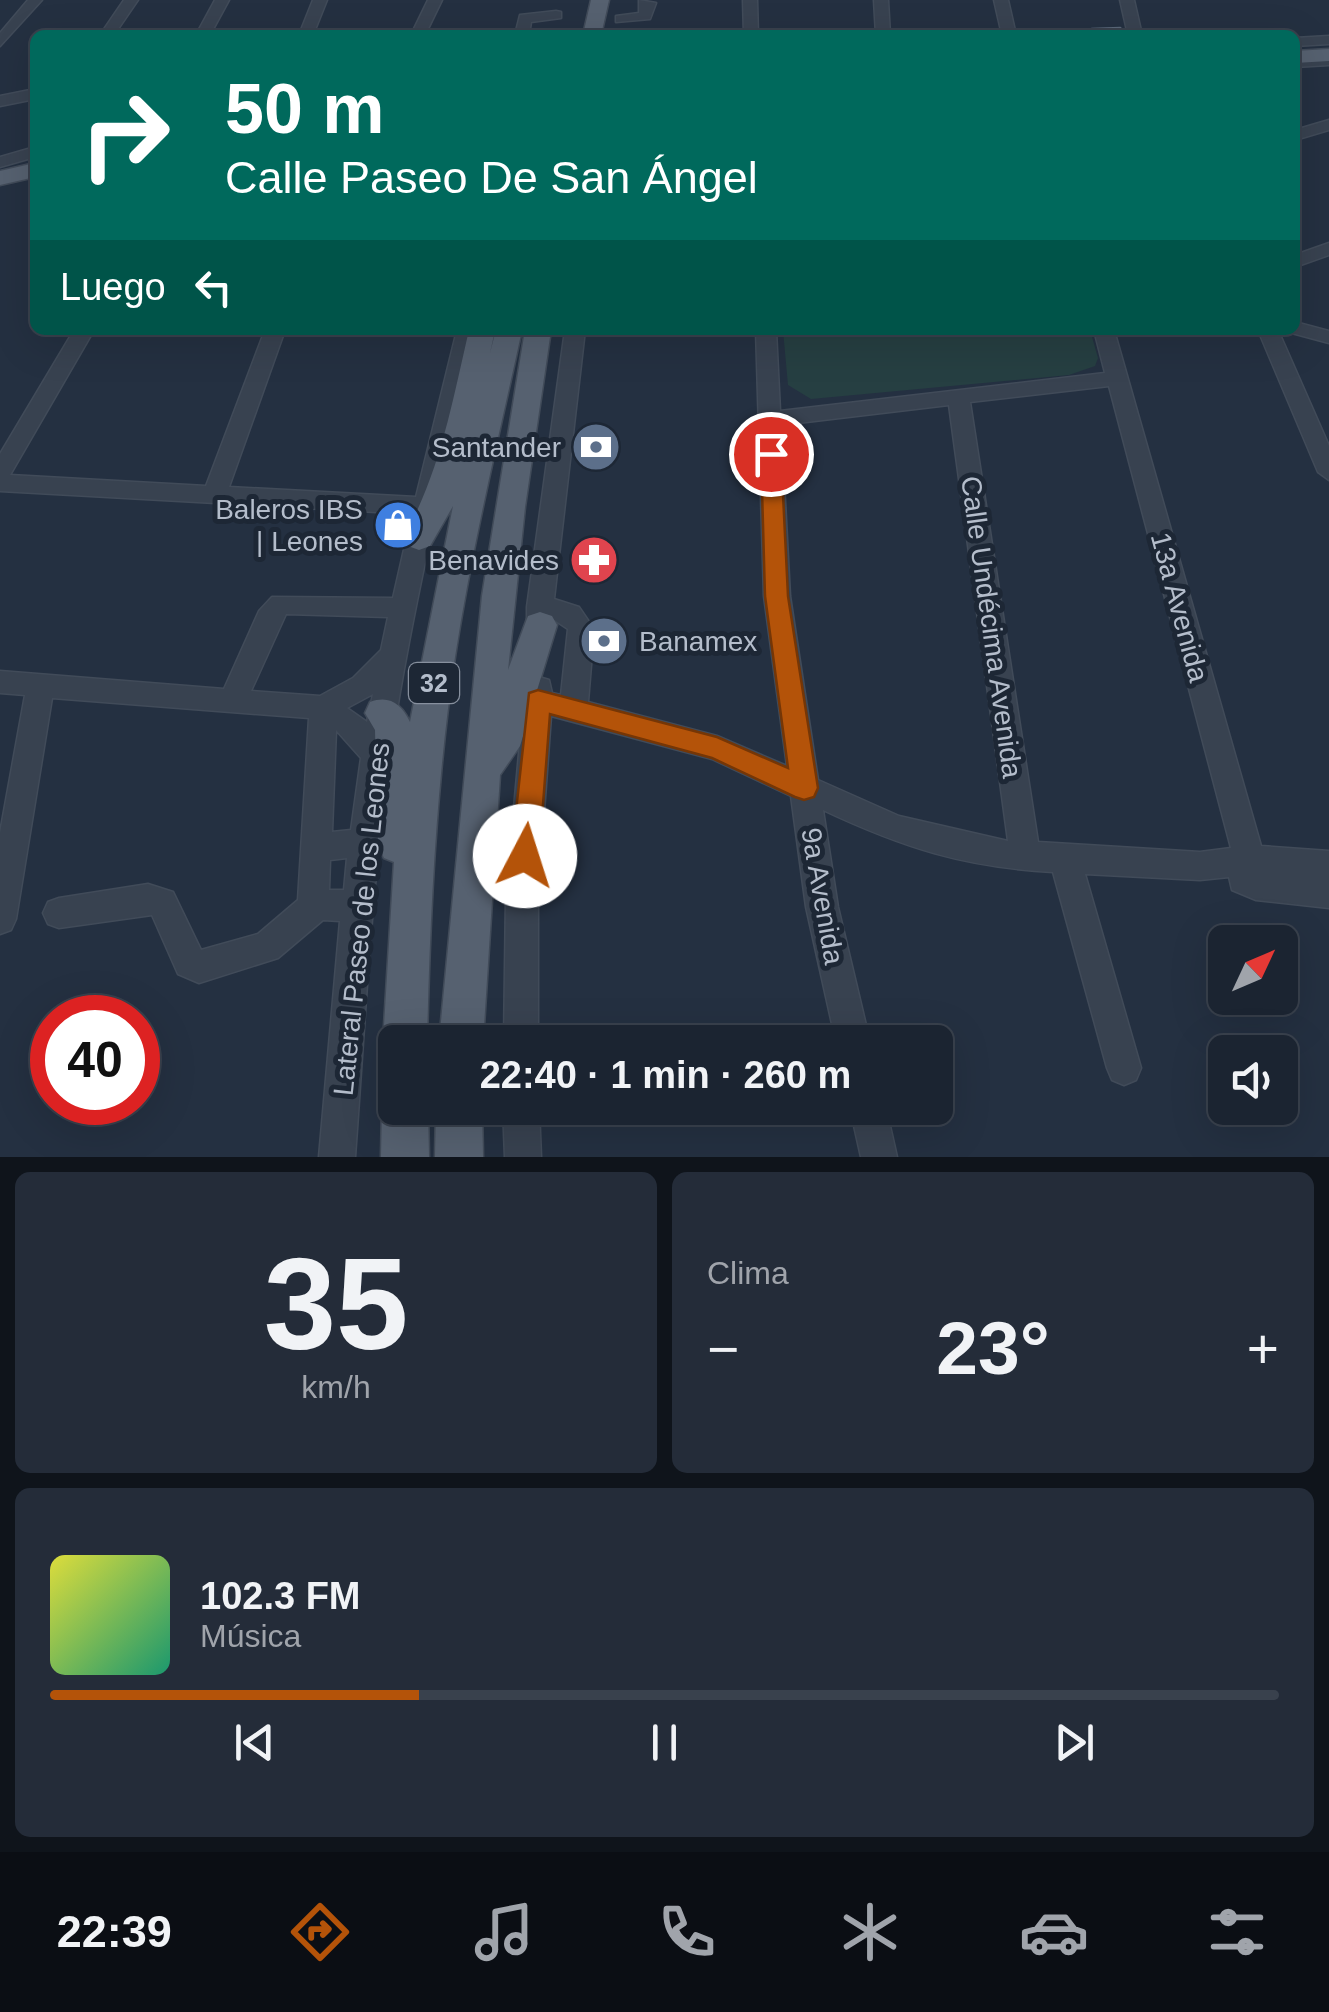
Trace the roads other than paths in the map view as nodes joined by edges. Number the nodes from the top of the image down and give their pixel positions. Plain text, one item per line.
1 (35, 0) edge
2 (131, 0) edge
3 (222, 0) edge
4 (320, 0) edge
5 (435, 0) edge
6 (581, 0) edge
7 (600, 0) edge
8 (624, 0) edge
9 (646, 0) edge
10 (750, 0) edge
11 (881, 0) edge
12 (1001, 0) edge
13 (1129, 0) edge
14 (558, 8) edge
15 (619, 27) edge
16 (1135, 28) edge
17 (110, 30) edge
18 (206, 30) edge
19 (308, 30) edge
20 (420, 30) edge
21 (523, 30) edge
22 (575, 30) edge
23 (593, 30) edge
24 (751, 30) edge
25 (883, 30) edge
26 (1008, 30) edge
27 (0, 42) edge
28 (1300, 47) edge
29 (1329, 50) edge
30 (1300, 59) edge
31 (30, 95) edge
32 (0, 101) edge
33 (1329, 125) edge
34 (1300, 134) edge
35 (30, 156) edge
36 (0, 164) edge
37 (30, 171) edge
38 (0, 178) edge
39 (1329, 249) edge
40 (1300, 259) edge
41 (1300, 312) edge
42 (1329, 320) edge
43 (1300, 329) edge
44 (81, 335) edge
45 (274, 335) edge
46 (466, 335) edge
47 (481, 335) edge
48 (508, 335) edge
49 (537, 335) edge
50 (573, 335) edge
51 (766, 335) edge
52 (1105, 335) edge
53 (1270, 335) edge
54 (1329, 338) edge
55 (1117, 378) junction
56 (958, 396) junction
57 (770, 419) junction
58 (1329, 472) edge
59 (0, 473) edge
60 (0, 483) edge
61 (214, 495) junction
62 (424, 506) junction
63 (419, 538) junction
64 (405, 608) junction
65 (540, 616) junction
66 (395, 652) junction
67 (0, 682) edge
68 (40, 684) junction
69 (233, 700) junction
70 (538, 700) junction
71 (323, 708) junction
72 (573, 710) junction
73 (383, 714) junction
74 (376, 755) junction
75 (480, 771) junction
76 (804, 788) junction
77 (364, 843) junction
78 (314, 847) junction
79 (1025, 857) junction
80 (1065, 858) junction
81 (1329, 865) edge
82 (1253, 872) junction
83 (410, 888) junction
84 (1329, 894) edge
85 (317, 905) junction
86 (358, 906) junction
87 (59, 912) dead end
88 (0, 920) edge
89 (406, 1025) edge
90 (463, 1025) edge
91 (521, 1025) edge
92 (849, 1025) edge
93 (1124, 1068) dead end
94 (405, 1125) edge
95 (460, 1125) edge
96 (522, 1125) edge
97 (872, 1125) edge
98 (337, 1157) edge
99 (405, 1157) edge
100 (459, 1157) edge
101 (523, 1157) edge
102 (879, 1157) edge

1 - 27 street
2 - 17 street
3 - 18 street
4 - 19 street
5 - 20 street
6 - 22 main road
7 - 23 main road
8 - 15 street
9 - 15 street
10 - 24 street
11 - 25 street
12 - 26 street
13 - 16 street
14 - 21 street
28 - 29 main road
29 - 30 main road
31 - 32 street
33 - 34 street
35 - 36 main road
37 - 38 main road
39 - 40 street
41 - 42 street
43 - 54 street
44 - 59 street
45 - 61 street
46 - 62 street, Lateral Paseo de los Leones
47 - 63 main road
48 - 83 main road, 32
49 - 75 main road, 32
50 - 65 street
51 - 57 street, 9a Avenida
52 - 55 street, 13a Avenida
53 - 58 street
55 - 56 street
55 - 82 street, 13a Avenida
56 - 57 street
56 - 79 street, Calle Undécima Avenida
57 - 76 street, 9a Avenida
60 - 61 street
61 - 62 street
62 - 63 street, Lateral Paseo de los Leones
63 - 64 street, Lateral Paseo de los Leones
64 - 66 street, Lateral Paseo de los Leones
64 - 69 street
65 - 70 street
65 - 72 street
65 - 75 main road
66 - 71 street
66 - 73 street, Lateral Paseo de los Leones
67 - 68 street
68 - 69 street
68 - 88 street
69 - 71 street
70 - 72 street
70 - 91 street
71 - 74 street
71 - 78 street
72 - 76 street
73 - 74 street, Lateral Paseo de los Leones
73 - 83 main road
74 - 77 street, Lateral Paseo de los Leones
75 - 90 main road, 32
76 - 79 street
76 - 92 street, 9a Avenida
77 - 78 street
77 - 86 street, Lateral Paseo de los Leones
78 - 85 street
79 - 80 street
80 - 82 street
80 - 93 street
81 - 82 street
82 - 84 street
83 - 89 main road, 32
85 - 86 street
85 - 87 street
86 - 98 street, Lateral Paseo de los Leones
94 - 99 main road
95 - 100 main road
96 - 101 street
97 - 102 street

